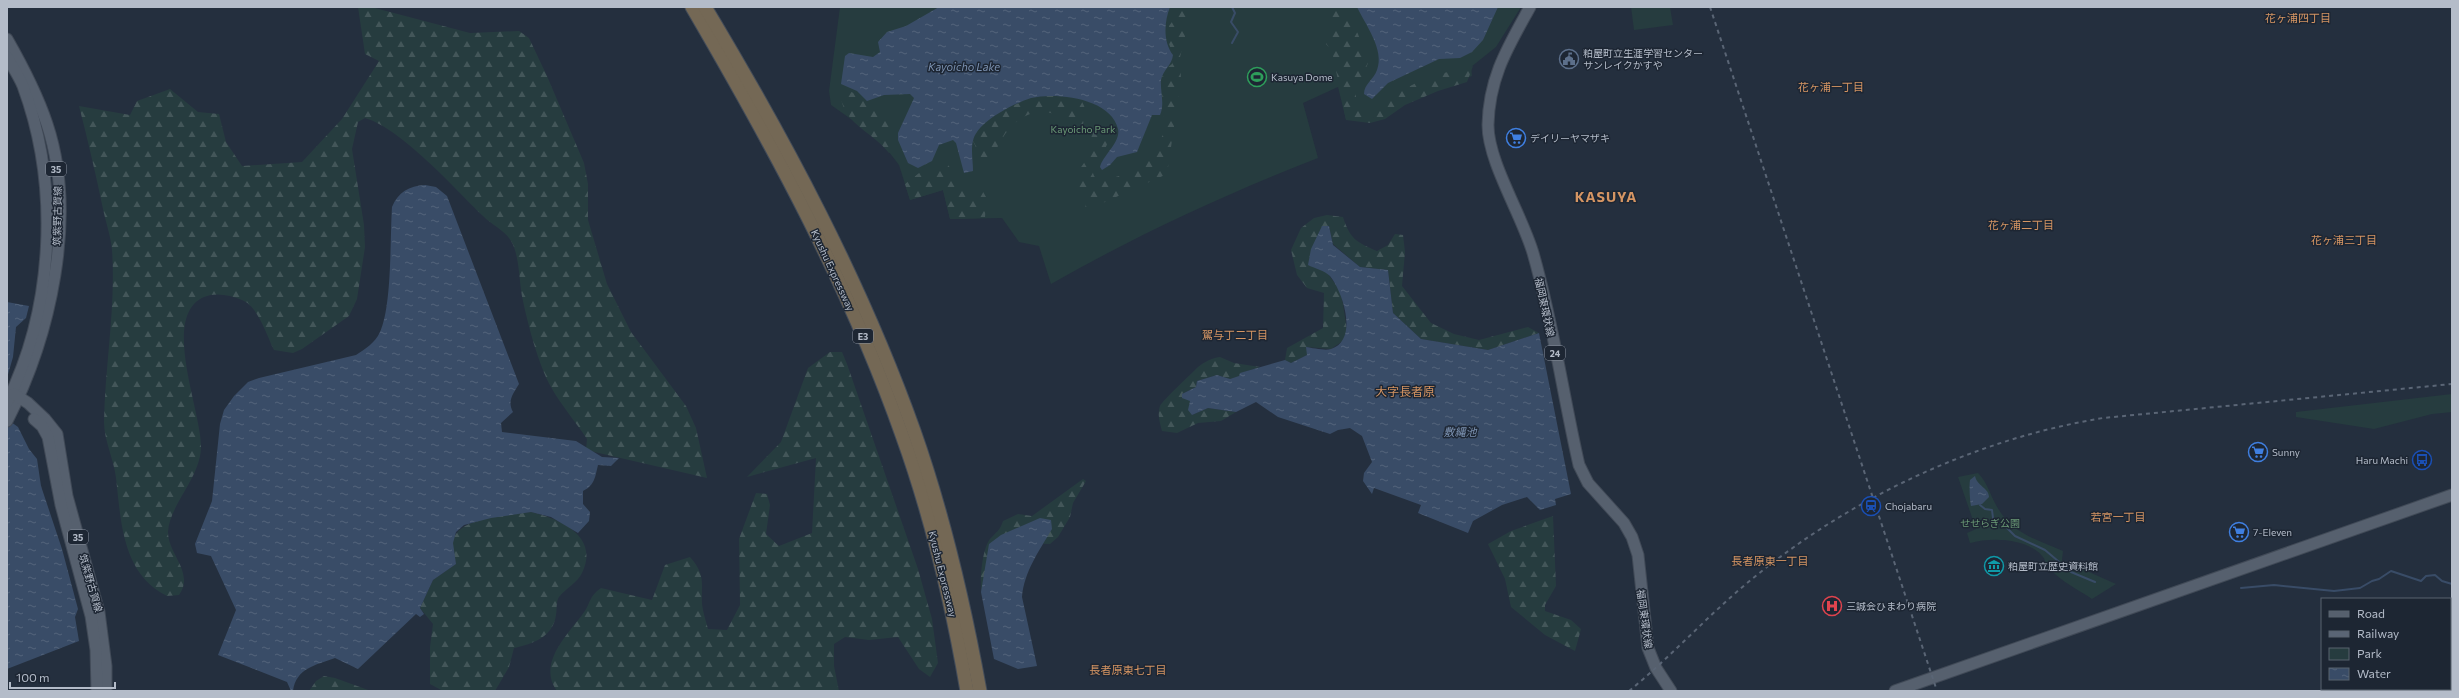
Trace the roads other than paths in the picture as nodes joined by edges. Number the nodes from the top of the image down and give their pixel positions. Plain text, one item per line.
1 (692, 7) edge
2 (706, 7) edge
3 (1530, 7) edge
4 (7, 39) edge
5 (7, 57) edge
6 (14, 399) edge
7 (7, 421) edge
8 (2452, 495) edge
9 (97, 691) edge
10 (106, 691) edge
11 (967, 691) edge
12 (980, 691) edge
13 (1671, 691) edge
14 (1895, 691) edge

1 - 11 highway, Kyushu Expressway / E3
2 - 12 highway, Kyushu Expressway / E3
3 - 13 main road, 福岡東環状線 / 24
4 - 6 main road, 筑紫野古賀線 / 35
5 - 6 main road, 筑紫野古賀線 / 35
6 - 7 main road, 筑紫野古賀線 / 35
6 - 9 main road, 筑紫野古賀線 / 35
6 - 10 main road, 筑紫野古賀線 / 35
8 - 14 main road

